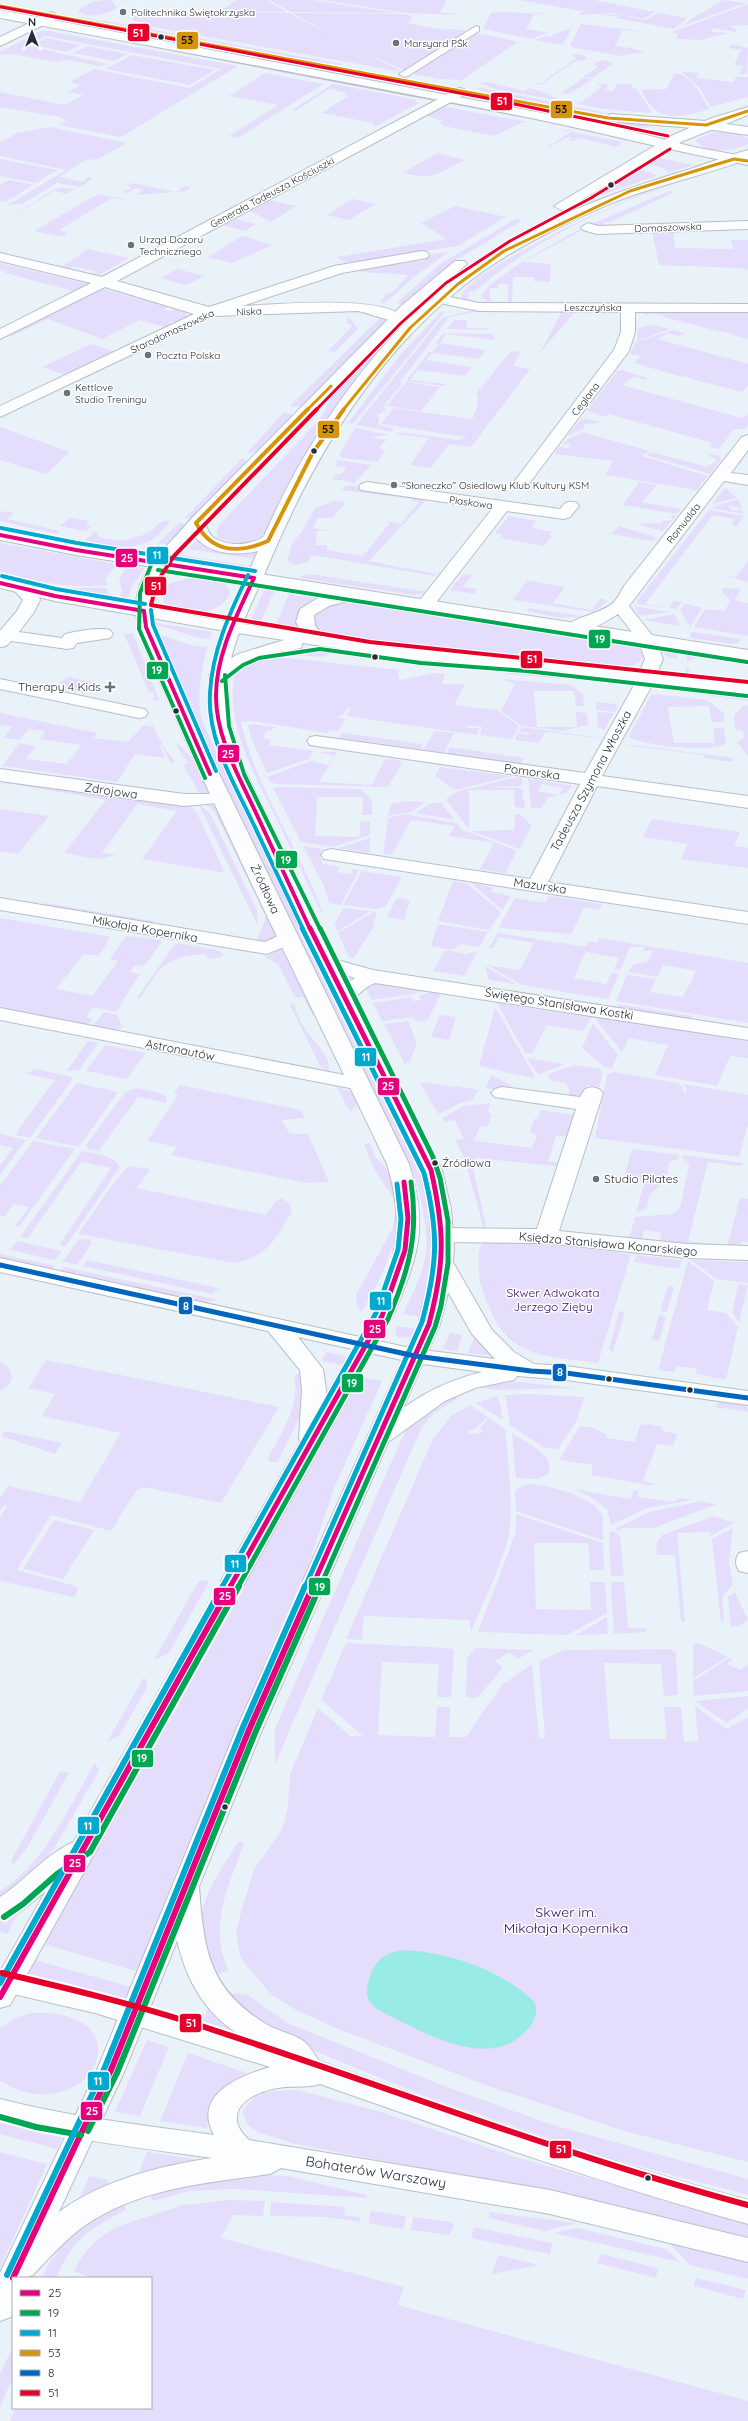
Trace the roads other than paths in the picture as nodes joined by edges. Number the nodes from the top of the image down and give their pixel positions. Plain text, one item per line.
1 (0, 6) edge
2 (0, 14) edge
3 (44, 17) junction
4 (26, 19) junction
5 (476, 29) dead end
6 (0, 34) edge
7 (0, 42) edge
8 (404, 74) dead end
9 (459, 92) junction
10 (446, 98) junction
11 (748, 111) edge
12 (706, 125) junction
13 (748, 131) edge
14 (666, 143) junction
15 (748, 154) edge
16 (734, 159) junction
17 (748, 161) edge
18 (624, 169) junction
19 (660, 182) junction
20 (748, 225) edge
21 (588, 227) dead end
22 (422, 255) dead end
23 (0, 257) edge
24 (104, 282) junction
25 (440, 299) junction
26 (628, 308) junction
27 (748, 308) edge
28 (210, 312) junction
29 (396, 318) junction
30 (0, 335) edge
31 (0, 395) edge
32 (22, 402) junction
33 (0, 412) edge
34 (748, 440) edge
35 (720, 476) junction
36 (748, 480) edge
37 (522, 482) dead end
38 (367, 487) dead end
39 (571, 506) dead end
40 (502, 507) junction
41 (196, 523) junction
42 (0, 535) edge
43 (272, 538) junction
44 (159, 563) junction
45 (254, 578) junction
46 (0, 584) edge
47 (22, 589) junction
48 (363, 595) junction
49 (424, 605) junction
50 (620, 606) junction
51 (144, 611) junction
52 (231, 627) junction
53 (573, 628) junction
54 (104, 634) dead end
55 (3, 638) edge
56 (646, 639) junction
57 (320, 642) junction
58 (748, 655) edge
59 (218, 675) junction
60 (647, 678) junction
61 (0, 684) edge
62 (748, 689) edge
63 (139, 713) dead end
64 (316, 741) dead end
65 (0, 775) edge
66 (591, 780) junction
67 (222, 798) junction
68 (748, 802) edge
69 (331, 855) dead end
70 (537, 885) junction
71 (0, 904) edge
72 (748, 918) edge
73 (289, 938) junction
74 (326, 963) junction
75 (371, 976) junction
76 (345, 999) junction
77 (0, 1014) edge
78 (748, 1034) edge
79 (360, 1084) junction
80 (502, 1093) dead end
81 (443, 1234) junction
82 (546, 1236) junction
83 (748, 1253) edge
84 (443, 1264) junction
85 (0, 1265) edge
86 (277, 1327) junction
87 (364, 1346) junction
88 (415, 1356) junction
89 (531, 1371) junction
90 (748, 1398) edge
91 (379, 1438) junction
92 (311, 1439) junction
93 (748, 1559) edge
94 (748, 1565) edge
95 (84, 1848) junction
96 (185, 1886) junction
97 (0, 1912) edge
98 (3, 1986) edge
99 (133, 2014) junction
100 (323, 2075) junction
101 (0, 2110) edge
102 (82, 2128) junction
103 (240, 2151) junction
104 (297, 2159) junction
105 (748, 2212) edge
106 (748, 2250) edge
107 (14, 2276) edge
108 (12, 2281) edge
109 (0, 2308) edge

1 - 3 street
2 - 4 street
3 - 4 street
3 - 7 street
3 - 9 street
3 - 10 street
4 - 6 street
5 - 8 street
9 - 10 street, Generała Tadeusza Kościuszki
9 - 12 street
10 - 14 street
10 - 24 street, Generała Tadeusza Kościuszki
11 - 12 street, Źródłowa
12 - 13 street
12 - 14 street, Źródłowa
14 - 16 street
14 - 18 street, Źródłowa
15 - 16 street, Źródłowa
16 - 17 street
16 - 19 street, Źródłowa
18 - 19 street
18 - 29 street, Źródłowa
19 - 25 street, Źródłowa
20 - 21 street, Domaszowska
22 - 28 street, Starodomaszowska
23 - 24 street, Niska
24 - 28 street, Niska
24 - 30 street, Generała Tadeusza Kościuszki
25 - 26 street, Leszczyńska
25 - 43 street, Źródłowa
26 - 27 street, Leszczyńska
26 - 37 street, Ceglana
28 - 29 street, Niska
28 - 32 street, Starodomaszowska
29 - 41 street, Źródłowa
31 - 32 street
32 - 33 street, Starodomaszowska
34 - 35 street, Romualda
35 - 36 street
35 - 50 street, Romualda
38 - 40 street, Piaskowa
39 - 40 street, Piaskowa
40 - 49 street
41 - 43 street
41 - 44 street, Źródłowa
42 - 44 street
43 - 45 street, Źródłowa
44 - 45 street
44 - 51 street, Źródłowa
45 - 48 street
45 - 52 street, Źródłowa
46 - 47 street
47 - 51 street
47 - 55 street
48 - 49 street
48 - 57 street
49 - 53 street
50 - 53 street, Romualda
50 - 56 street
51 - 52 street
51 - 67 street, Źródłowa
52 - 57 street
52 - 59 street, Źródłowa
53 - 56 street
54 - 55 street
56 - 58 street
56 - 60 street
57 - 59 street
57 - 60 street
59 - 74 street, Źródłowa
60 - 62 street
60 - 66 street, Tadeusza Szymona Włoszka
61 - 63 street
64 - 66 street, Pomorska
65 - 67 street, Zdrojowa
66 - 68 street, Pomorska
66 - 70 street, Tadeusza Szymona Włoszka
67 - 73 street, Źródłowa
69 - 70 street, Mazurska
70 - 72 street, Mazurska
71 - 73 street, Mikołaja Kopernika
73 - 79 street, Źródłowa
74 - 75 street, Świętego Stanisława Kostki
74 - 76 street, Źródłowa
75 - 76 street
75 - 78 street, Świętego Stanisława Kostki
76 - 81 street, Źródłowa
77 - 79 street, Astronautów
79 - 87 street, Źródłowa
80 - 82 street
81 - 82 street, Księdza Stanisława Konarskiego
81 - 84 street, Źródłowa
82 - 83 street, Księdza Stanisława Konarskiego
84 - 88 street, Źródłowa
84 - 89 street, Źródłowa
85 - 86 street
86 - 87 street
86 - 92 street
87 - 88 street
87 - 92 street, Źródłowa
88 - 89 street
88 - 91 street, Źródłowa
89 - 90 street
89 - 91 street
91 - 96 street, Źródłowa
92 - 95 street, Źródłowa
93 - 94 street
95 - 97 street
95 - 98 street, Źródłowa
96 - 99 street, Źródłowa
96 - 100 street
98 - 99 street
99 - 100 street
99 - 102 street, Źródłowa
100 - 103 street
100 - 105 street
101 - 102 street, Bohaterów Warszawy
102 - 103 street, Bohaterów Warszawy
102 - 107 street, Źródłowa
103 - 104 street, Bohaterów Warszawy
104 - 106 street, Bohaterów Warszawy
104 - 107 street
108 - 109 street, Źródłowa

